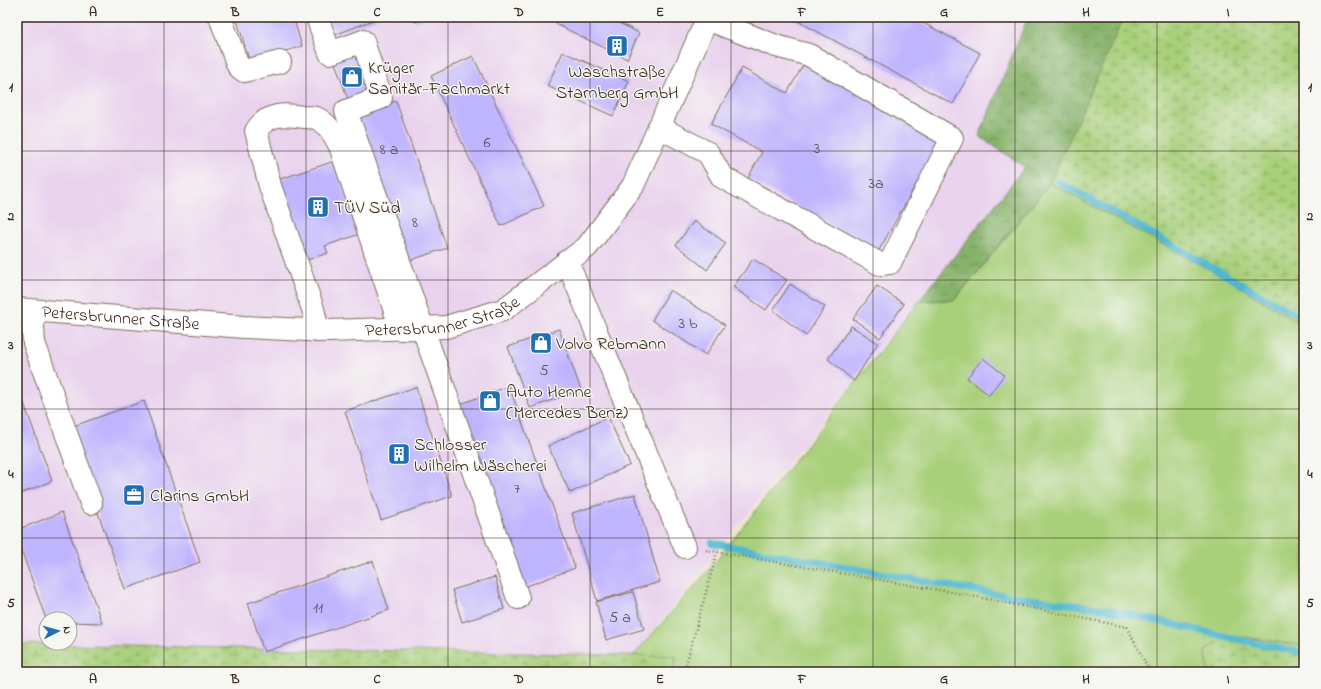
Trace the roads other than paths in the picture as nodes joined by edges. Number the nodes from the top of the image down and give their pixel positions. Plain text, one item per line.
1 (220, 17) edge
2 (317, 17) edge
3 (707, 18) edge
4 (280, 62) dead end
5 (659, 127) junction
6 (567, 261) junction
7 (25, 310) edge
8 (423, 328) junction
9 (401, 329) junction
10 (318, 331) junction
11 (91, 503) dead end
12 (686, 547) road end
13 (518, 598) dead end

1 - 4 street
2 - 8 street
3 - 5 street, Petersbrunner Straße
3 - 5 street
5 - 6 street, Petersbrunner Straße
6 - 8 street, Petersbrunner Straße
6 - 12 street
7 - 10 street, Petersbrunner Straße
7 - 11 street
8 - 9 street, Petersbrunner Straße
8 - 13 street
9 - 10 street, Petersbrunner Straße
9 - 10 street

